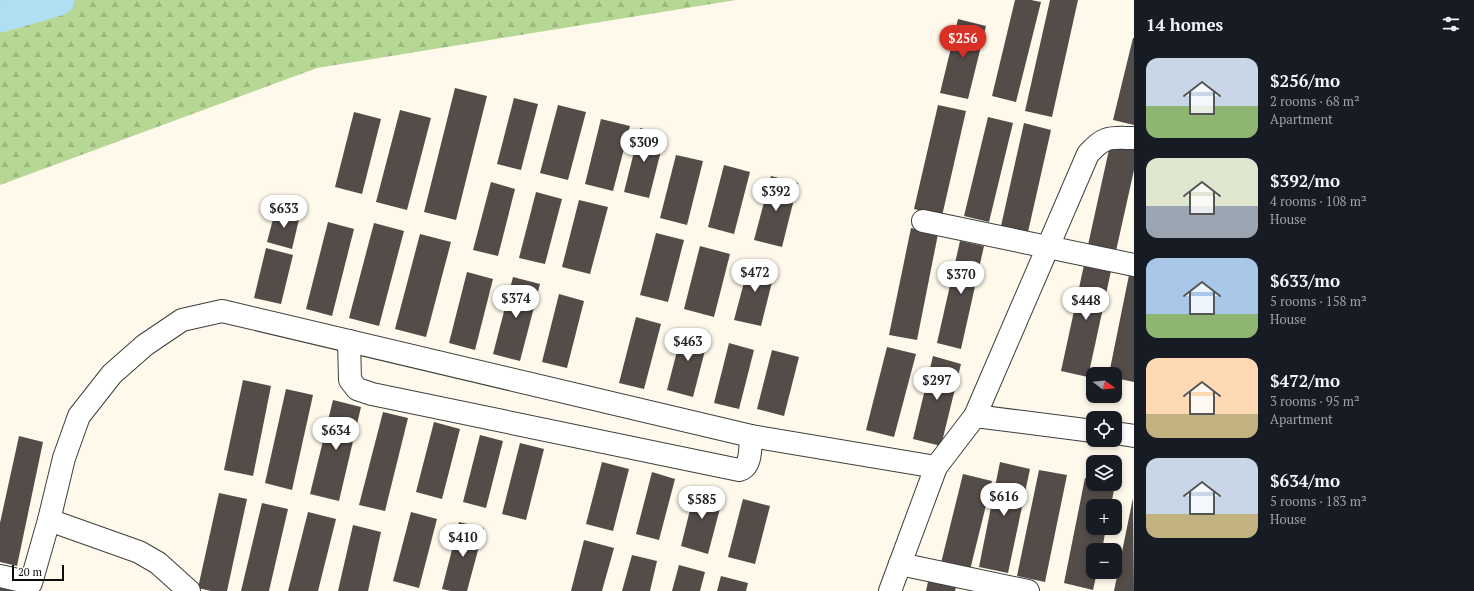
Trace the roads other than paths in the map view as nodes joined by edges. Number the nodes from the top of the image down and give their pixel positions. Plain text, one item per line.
1 (1134, 138) edge
2 (922, 221) dead end
3 (1049, 246) junction
4 (1134, 265) edge
5 (349, 341) junction
6 (975, 416) junction
7 (1086, 430) edge
8 (1122, 435) edge
9 (752, 436) junction
10 (1134, 436) edge
11 (936, 467) junction
12 (49, 520) junction
13 (900, 564) junction
14 (0, 576) edge
15 (31, 587) edge
16 (189, 591) edge
17 (890, 591) edge
18 (1028, 591) edge

1 - 3 street
2 - 3 street
3 - 4 street
3 - 6 street
5 - 9 street
5 - 9 street
5 - 12 street
6 - 7 street
6 - 11 street
8 - 10 street
9 - 11 street
11 - 13 street
12 - 15 street
12 - 16 street
13 - 17 street
13 - 18 street
14 - 15 street

